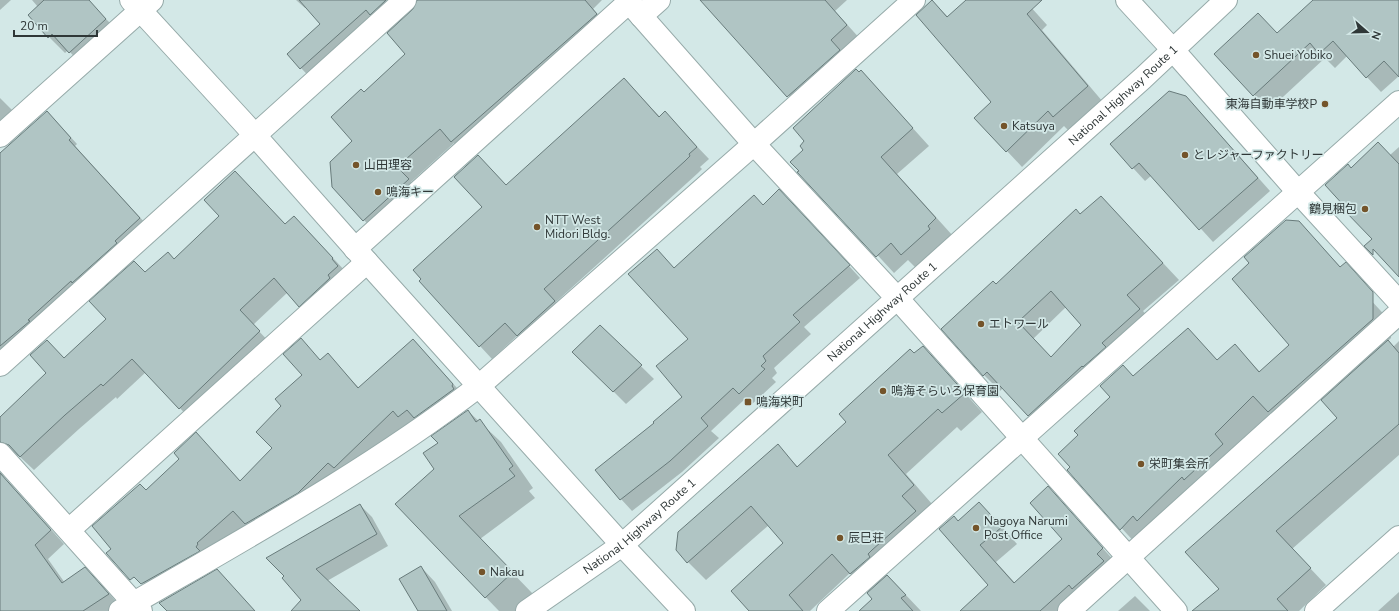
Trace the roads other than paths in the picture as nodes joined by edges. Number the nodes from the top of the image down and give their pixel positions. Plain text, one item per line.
1 (405, 0) edge
2 (659, 0) edge
3 (914, 0) edge
4 (1127, 0) edge
5 (1226, 0) edge
6 (141, 4) edge
7 (632, 6) edge
8 (1173, 50) junction
9 (1399, 102) edge
10 (255, 135) junction
11 (0, 136) edge
12 (754, 144) junction
13 (1298, 192) junction
14 (361, 255) junction
15 (897, 298) junction
16 (1399, 302) edge
17 (1399, 313) edge
18 (0, 365) edge
19 (479, 386) junction
20 (1022, 439) junction
21 (0, 454) edge
22 (69, 530) junction
23 (1399, 536) edge
24 (622, 545) junction
25 (1128, 558) junction
26 (132, 608) edge
27 (527, 611) edge
28 (684, 611) edge
29 (828, 611) edge
30 (1069, 611) edge
31 (1176, 611) edge
32 (1316, 611) edge

1 - 10 main road
2 - 7 main road
3 - 12 main road
4 - 8 main road
5 - 8 main road, National Highway Route 1
6 - 10 main road
6 - 11 main road
7 - 12 main road
7 - 14 main road
8 - 13 main road
8 - 15 main road, National Highway Route 1
9 - 13 main road
10 - 14 main road
10 - 18 main road
12 - 15 main road
12 - 19 main road
13 - 16 main road
13 - 20 main road
14 - 19 main road
14 - 22 main road
15 - 20 main road
15 - 24 main road, National Highway Route 1
17 - 25 main road
19 - 24 main road
19 - 26 main road
20 - 25 main road
20 - 29 main road
21 - 22 main road
22 - 26 main road
23 - 32 main road
24 - 27 main road, National Highway Route 1
24 - 28 main road
25 - 30 main road
25 - 31 main road

